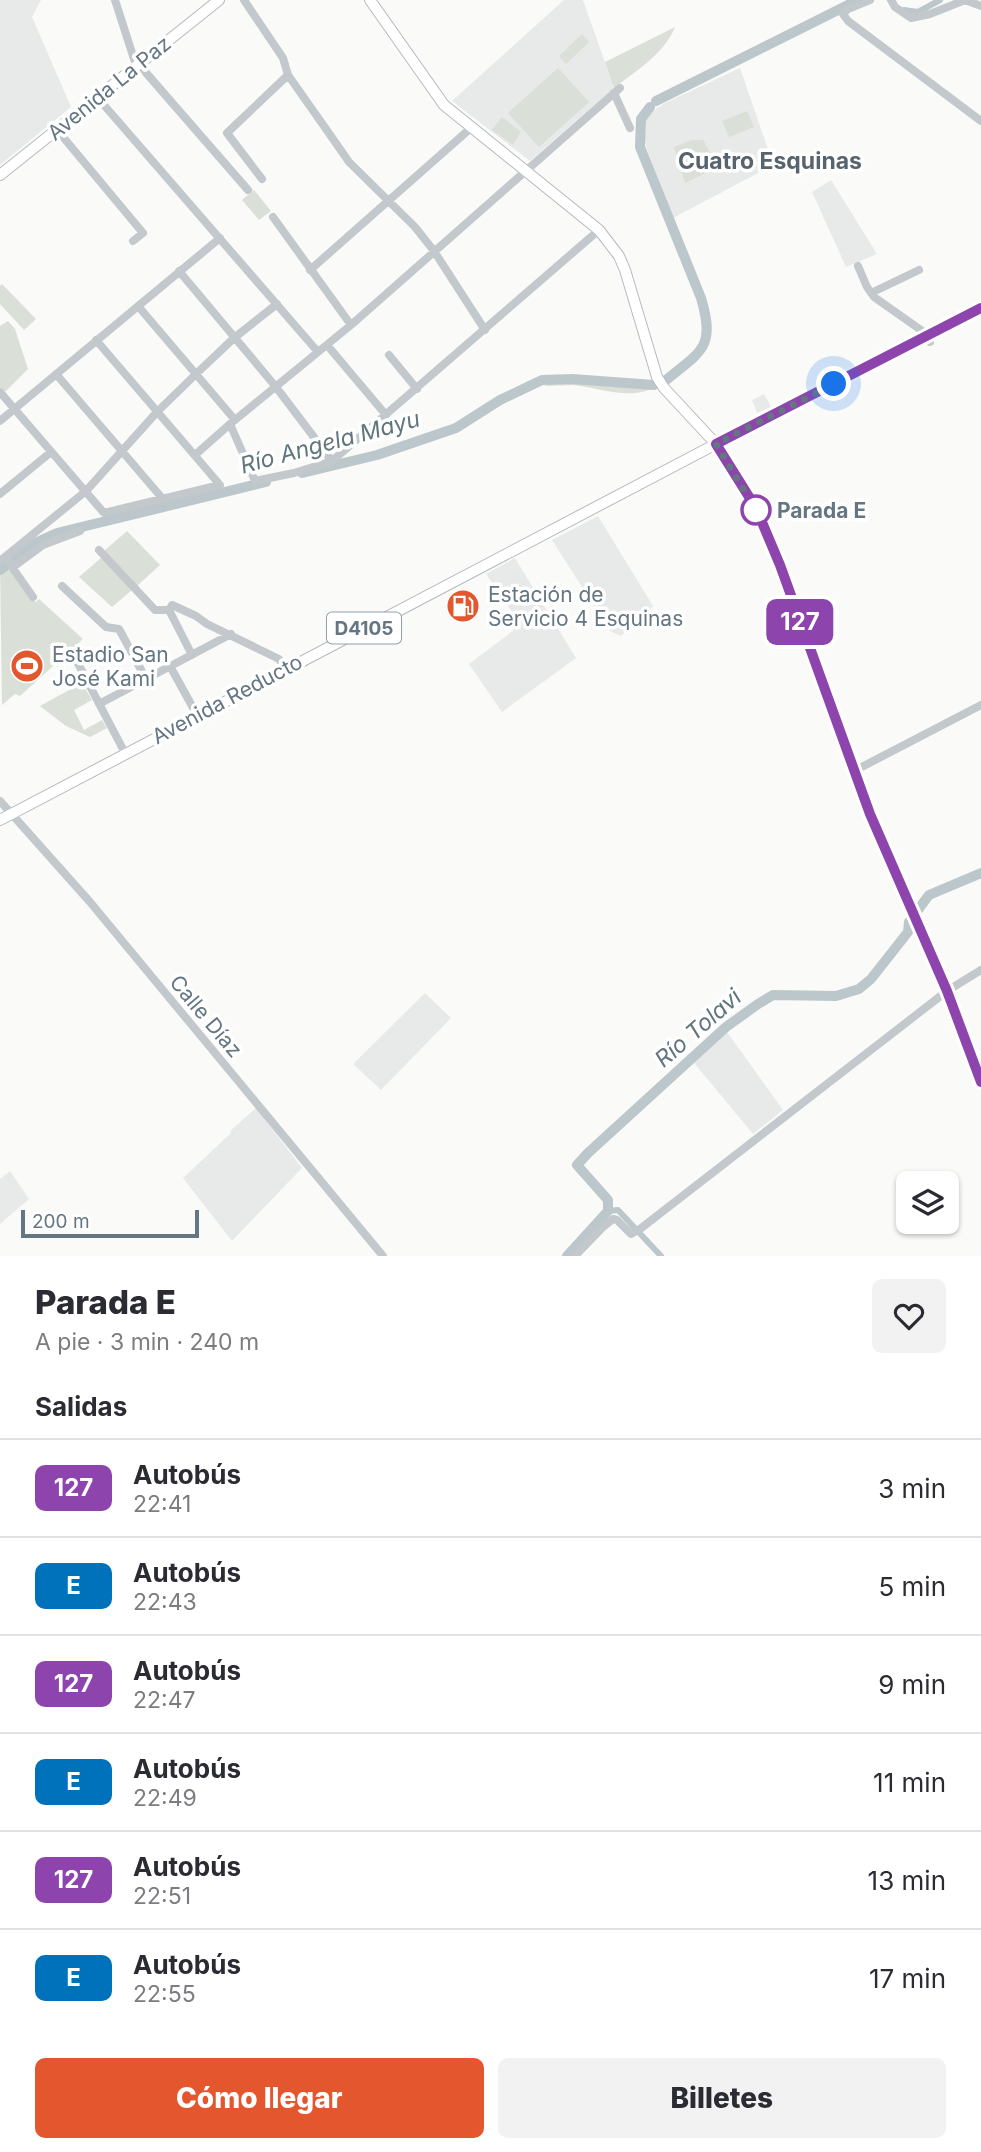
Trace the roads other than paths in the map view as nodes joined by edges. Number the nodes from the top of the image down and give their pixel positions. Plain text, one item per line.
1 (115, 0) edge
2 (219, 0) edge
3 (244, 0) edge
4 (370, 0) edge
5 (870, 0) edge
6 (891, 0) edge
7 (981, 6) edge
8 (139, 64) junction
9 (288, 75) junction
10 (97, 97) junction
11 (981, 121) edge
12 (472, 127) junction
13 (630, 128) dead end
14 (63, 137) dead end
15 (526, 170) junction
16 (0, 175) edge
17 (262, 178) dead end
18 (248, 190) dead end
19 (388, 201) junction
20 (273, 218) dead end
21 (599, 230) junction
22 (220, 238) junction
23 (133, 241) dead end
24 (434, 251) junction
25 (859, 266) dead end
26 (310, 270) junction
27 (919, 270) dead end
28 (179, 271) junction
29 (871, 293) junction
30 (277, 304) junction
31 (138, 306) junction
32 (981, 308) edge
33 (351, 325) junction
34 (485, 330) junction
35 (234, 338) junction
36 (929, 339) junction
37 (96, 340) junction
38 (327, 345) junction
39 (318, 352) junction
40 (389, 355) dead end
41 (195, 373) junction
42 (56, 374) junction
43 (276, 387) junction
44 (417, 389) junction
45 (0, 392) edge
46 (15, 409) junction
47 (157, 412) junction
48 (386, 415) junction
49 (0, 421) edge
50 (232, 422) junction
51 (716, 444) junction
52 (51, 452) junction
53 (122, 452) junction
54 (195, 456) junction
55 (332, 461) junction
56 (86, 491) junction
57 (0, 494) edge
58 (162, 498) junction
59 (80, 531) dead end
60 (99, 550) dead end
61 (2, 559) edge
62 (13, 567) junction
63 (61, 586) dead end
64 (33, 597) dead end
65 (169, 610) junction
66 (231, 634) junction
67 (72, 652) dead end
68 (192, 655) junction
69 (170, 666) junction
70 (285, 669) junction
71 (145, 679) junction
72 (99, 704) junction
73 (981, 705) edge
74 (197, 715) junction
75 (125, 753) junction
76 (854, 771) junction
77 (0, 801) edge
78 (13, 813) junction
79 (0, 820) edge
80 (981, 970) edge
81 (947, 991) junction
82 (981, 1082) edge
83 (383, 1256) edge
84 (575, 1256) edge

1 - 8 street
2 - 8 main road, Avenida La Paz
3 - 9 street
4 - 12 main road
5 - 11 street
6 - 7 street
8 - 10 main road, Avenida La Paz
8 - 18 street
9 - 17 street
9 - 19 street
10 - 16 main road, Avenida La Paz
10 - 22 street
12 - 15 main road
12 - 19 street
13 - 15 street
14 - 23 street
15 - 21 main road
15 - 24 street
19 - 24 street
19 - 26 street
20 - 26 street
21 - 34 street
21 - 51 main road
22 - 28 street
22 - 30 street
24 - 33 street
24 - 34 street
25 - 29 street
26 - 33 street
27 - 29 street
28 - 31 street
28 - 35 street
29 - 36 street
30 - 35 street
30 - 39 street
31 - 37 street
31 - 41 street
32 - 36 main road, D4105
33 - 38 street
34 - 44 street
35 - 41 street
35 - 43 street
36 - 51 main road, D4105
37 - 42 street
37 - 47 street
38 - 39 street
38 - 48 street
39 - 43 street
40 - 44 street
41 - 47 street
41 - 50 street
42 - 46 street
42 - 53 street
43 - 50 street
43 - 55 street
44 - 48 street
45 - 46 street
46 - 49 street
46 - 52 street
47 - 53 street
47 - 54 street
48 - 55 street
50 - 54 street
50 - 55 street
51 - 70 main road, Avenida Reducto / D4105
51 - 76 main road
52 - 56 street
52 - 57 street
53 - 56 street
53 - 58 street
54 - 58 street
56 - 58 street
56 - 61 street
59 - 62 street
60 - 65 street
61 - 62 street
62 - 64 street
63 - 71 street
65 - 66 street
65 - 68 street
66 - 68 street
66 - 70 street
67 - 72 street
68 - 69 street
69 - 71 street
69 - 74 street
70 - 74 main road, Avenida Reducto / D4105
71 - 72 street
72 - 75 street
73 - 76 street
74 - 75 main road, Avenida Reducto / D4105
75 - 78 main road, Avenida Reducto / D4105
76 - 81 main road
77 - 78 street, Calle Díaz
78 - 79 main road, Avenida Reducto / D4105
78 - 83 street, Calle Díaz
80 - 81 street
81 - 82 main road
81 - 84 street

